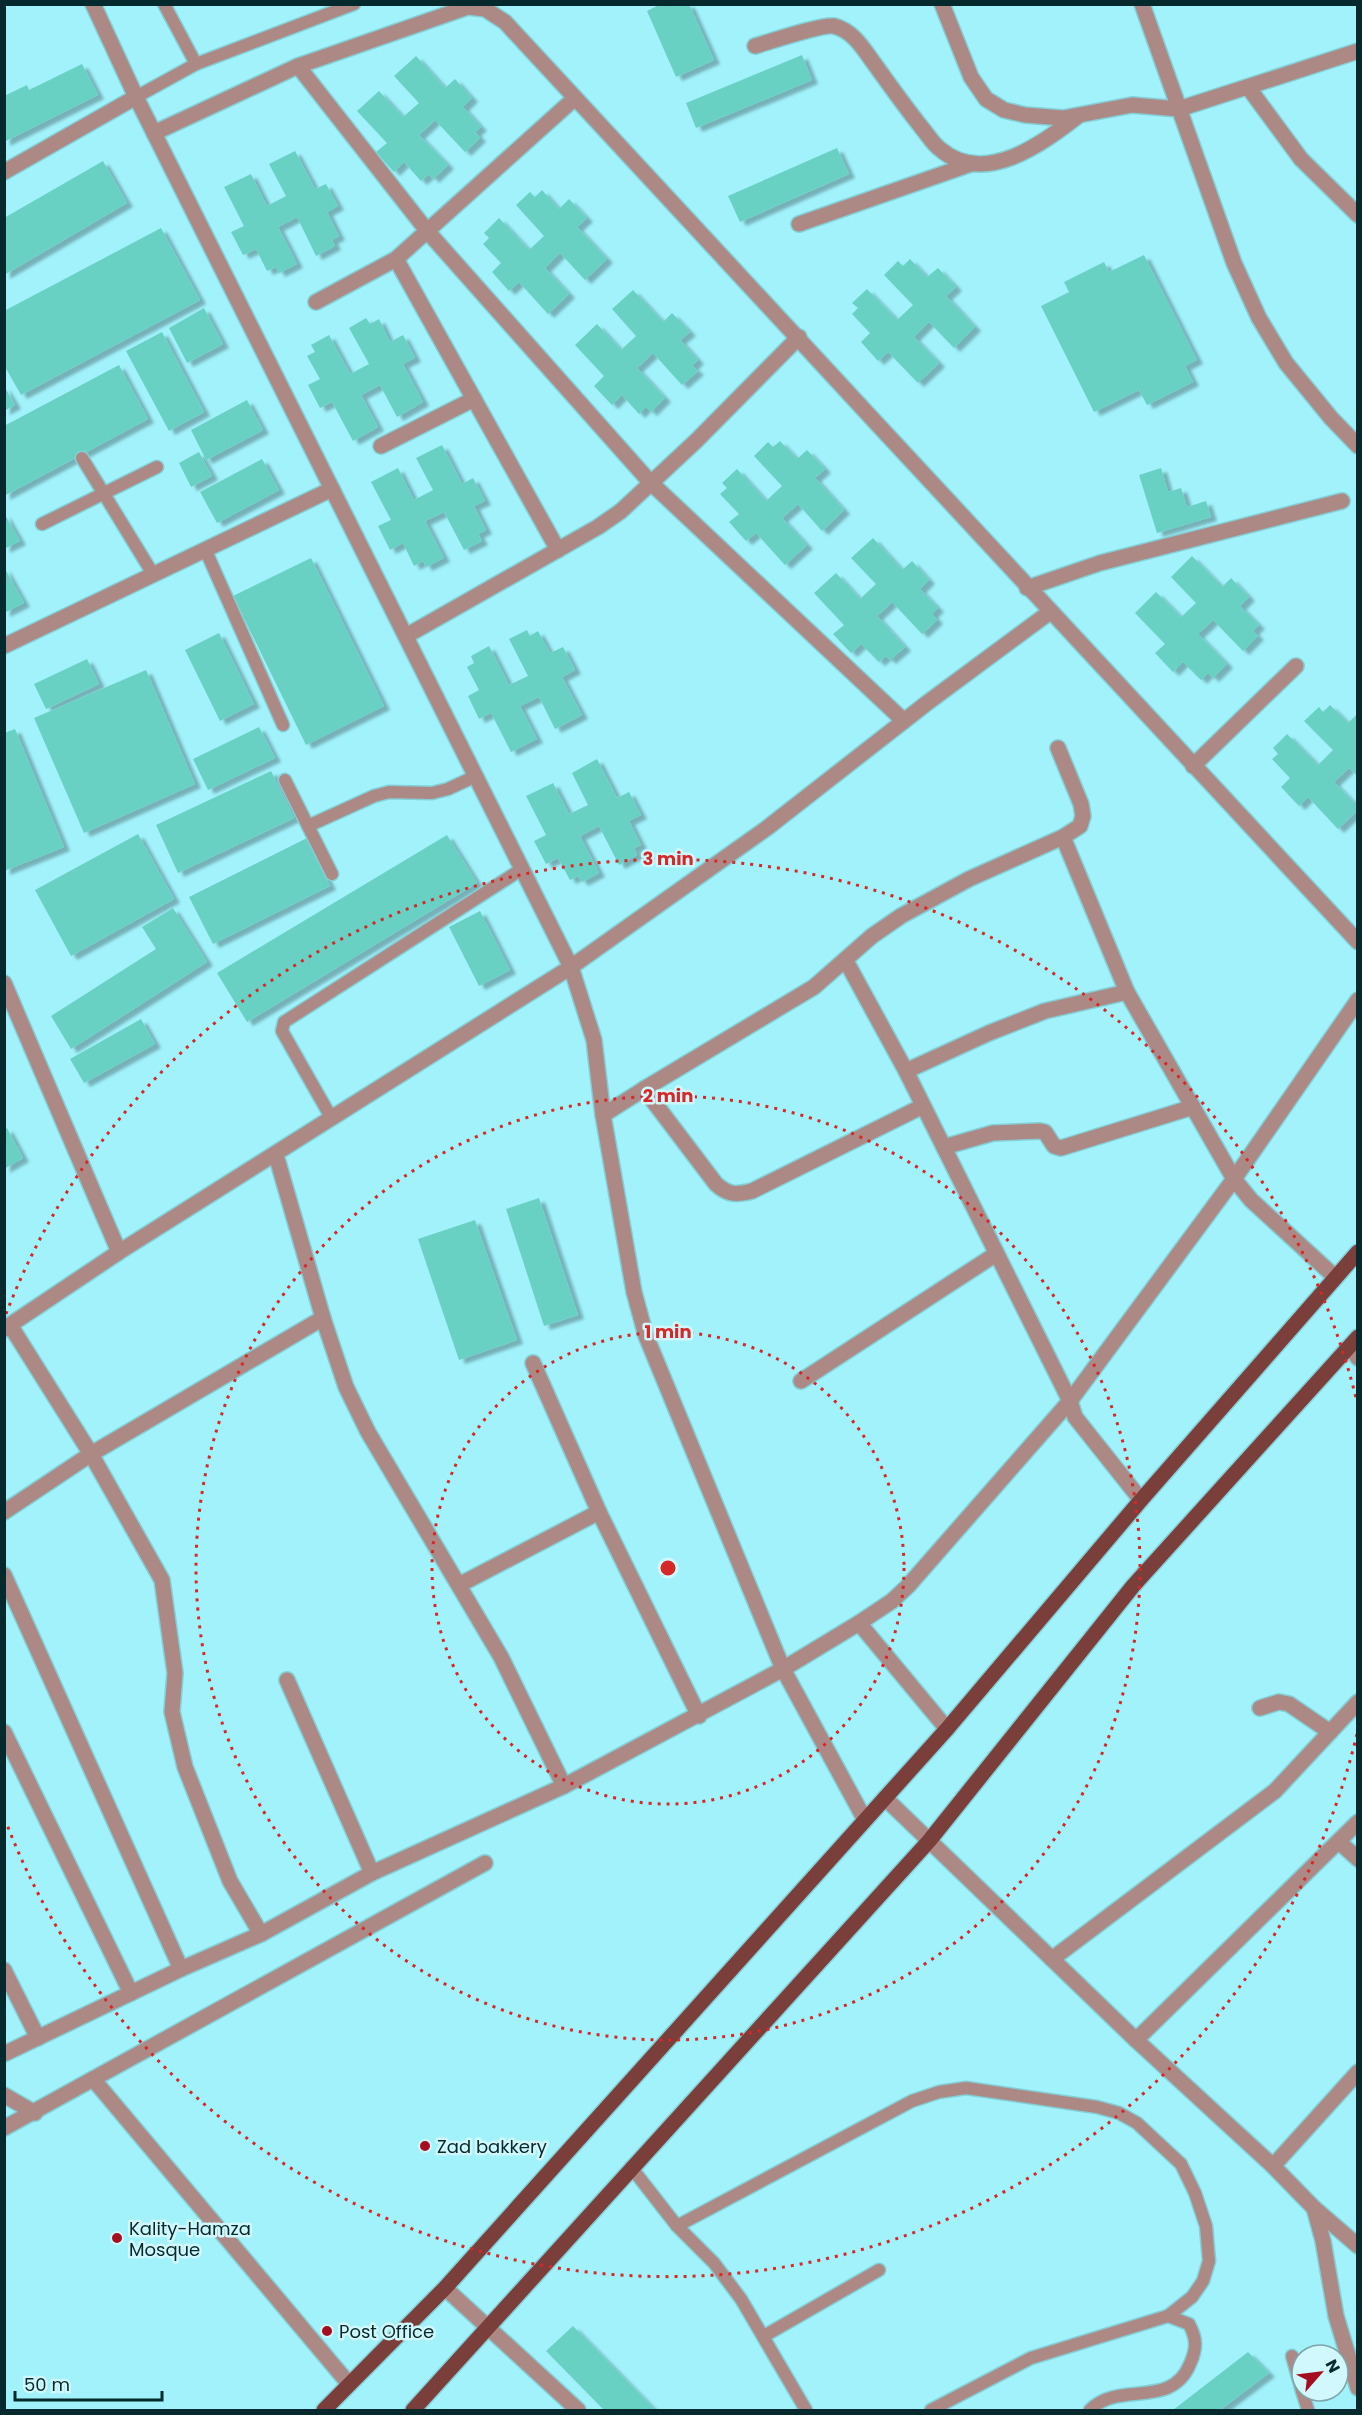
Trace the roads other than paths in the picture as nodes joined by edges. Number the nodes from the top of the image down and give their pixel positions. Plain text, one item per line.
1 (93, 4) edge
2 (164, 4) edge
3 (354, 4) edge
4 (942, 4) edge
5 (1142, 4) edge
6 (755, 46) dead end
7 (1358, 51) edge
8 (196, 64) junction
9 (298, 66) junction
10 (1248, 87) junction
11 (136, 97) junction
12 (575, 98) junction
13 (1179, 109) junction
14 (1082, 114) junction
15 (154, 133) junction
16 (971, 164) junction
17 (4, 172) edge
18 (1358, 214) edge
19 (799, 224) dead end
20 (428, 232) junction
21 (396, 259) junction
22 (316, 302) dead end
23 (799, 337) junction
24 (474, 399) junction
25 (381, 446) dead end
26 (1358, 446) edge
27 (82, 458) dead end
28 (157, 467) dead end
29 (650, 482) junction
30 (332, 489) junction
31 (104, 494) junction
32 (1342, 501) dead end
33 (42, 524) dead end
34 (205, 549) junction
35 (558, 550) junction
36 (153, 574) junction
37 (1027, 588) junction
38 (1050, 612) junction
39 (405, 636) junction
40 (4, 646) edge
41 (1296, 666) dead end
42 (904, 721) junction
43 (283, 725) dead end
44 (1058, 748) dead end
45 (1192, 766) junction
46 (476, 776) junction
47 (285, 780) dead end
48 (308, 826) junction
49 (1063, 837) junction
50 (522, 869) junction
51 (332, 874) dead end
52 (1358, 942) edge
53 (846, 961) junction
54 (571, 967) junction
55 (4, 982) edge
56 (1127, 992) junction
57 (1358, 1000) edge
58 (906, 1071) junction
59 (644, 1089) junction
60 (923, 1106) junction
61 (1193, 1107) junction
62 (603, 1115) junction
63 (332, 1119) junction
64 (944, 1147) junction
65 (276, 1155) junction
66 (1234, 1179) junction
67 (119, 1252) junction
68 (1358, 1252) edge
69 (996, 1254) junction
70 (1335, 1277) junction
71 (323, 1318) junction
72 (7, 1327) edge
73 (1355, 1347) edge
74 (533, 1363) dead end
75 (801, 1381) dead end
76 (1070, 1401) junction
77 (91, 1454) junction
78 (1141, 1500) junction
79 (4, 1512) edge
80 (599, 1512) junction
81 (4, 1575) edge
82 (459, 1585) junction
83 (859, 1623) junction
84 (783, 1670) junction
85 (287, 1680) dead end
86 (1358, 1702) edge
87 (1260, 1708) dead end
88 (699, 1716) junction
89 (947, 1729) junction
90 (4, 1732) edge
91 (1330, 1732) junction
92 (564, 1786) junction
93 (885, 1798) junction
94 (865, 1820) junction
95 (1358, 1822) edge
96 (929, 1841) junction
97 (1339, 1842) junction
98 (1358, 1859) edge
99 (485, 1863) dead end
100 (372, 1873) junction
101 (261, 1934) junction
102 (1052, 1959) junction
103 (181, 1969) junction
104 (4, 1970) edge
105 (130, 1993) junction
106 (38, 2038) junction
107 (1136, 2040) junction
108 (4, 2054) edge
109 (1358, 2072) edge
110 (93, 2079) junction
111 (4, 2095) edge
112 (35, 2113) junction
113 (4, 2128) edge
114 (1273, 2166) junction
115 (631, 2168) junction
116 (1314, 2208) junction
117 (677, 2226) junction
118 (1358, 2246) edge
119 (879, 2270) dead end
120 (444, 2288) junction
121 (1168, 2316) junction
122 (490, 2328) junction
123 (764, 2336) junction
124 (349, 2384) junction
125 (1358, 2388) edge
126 (324, 2410) edge
127 (413, 2410) edge
128 (578, 2410) edge
129 (806, 2410) edge
130 (931, 2410) edge
131 (1090, 2410) edge

1 - 11 street
2 - 8 lane
3 - 8 lane
4 - 14 street
5 - 13 street
6 - 16 street
7 - 10 street
8 - 11 lane
9 - 12 street
9 - 15 street
9 - 20 street
10 - 13 street
10 - 18 street
11 - 15 street
11 - 17 street
12 - 20 street
12 - 23 street
13 - 14 street
13 - 26 street
14 - 16 street
15 - 30 street
16 - 19 street
20 - 21 street
20 - 29 street
21 - 22 street
21 - 24 street
23 - 29 street
23 - 37 street
24 - 25 street
24 - 35 street
27 - 31 lane
28 - 31 lane
29 - 35 street
29 - 42 street
30 - 34 street
30 - 39 street
31 - 33 lane
31 - 36 lane
32 - 37 street
34 - 36 street
34 - 43 lane
35 - 39 street
36 - 40 street
37 - 38 street
38 - 42 street
38 - 45 street
39 - 46 street
41 - 45 street
42 - 54 street
44 - 49 street
45 - 52 street
46 - 48 lane
46 - 50 street
47 - 48 lane
48 - 51 lane
49 - 53 street
49 - 56 street
50 - 54 street
50 - 63 lane
53 - 58 street
53 - 59 street
54 - 62 street
54 - 63 street
55 - 67 street
56 - 58 street
56 - 61 street
57 - 66 street
58 - 60 street
59 - 60 street
59 - 62 street
60 - 64 street
61 - 64 street
61 - 66 street
62 - 84 street
63 - 65 street
64 - 69 street
65 - 67 street
65 - 71 street
66 - 70 street
66 - 76 street
67 - 72 street
68 - 70 main road
69 - 75 street
69 - 76 street
70 - 78 main road
71 - 77 street
71 - 82 street
72 - 77 street
73 - 96 main road
74 - 80 street
76 - 78 street
76 - 83 street
77 - 79 street
77 - 101 street
78 - 89 main road
80 - 82 street
80 - 88 street
81 - 103 street
82 - 92 street
83 - 84 street
83 - 89 street
84 - 88 street
84 - 94 street
85 - 100 street
86 - 91 street
87 - 91 street
88 - 92 street
89 - 93 main road
90 - 105 street
91 - 102 street
92 - 100 street
93 - 94 main road
93 - 96 street
94 - 120 main road
95 - 97 street
96 - 102 street
96 - 115 main road
97 - 98 street
97 - 107 street
99 - 110 street
100 - 101 street
101 - 103 street
102 - 107 street
103 - 105 street
104 - 106 street
105 - 106 street
106 - 108 street
107 - 114 street
109 - 114 street
110 - 112 street
110 - 124 street
111 - 112 street
112 - 113 street
114 - 116 street
115 - 117 lane
115 - 122 main road
116 - 118 street
116 - 125 street
117 - 121 lane
117 - 123 lane
119 - 123 lane
120 - 122 street
120 - 124 main road
121 - 130 lane
121 - 131 lane
122 - 127 main road
122 - 128 street
123 - 129 lane
124 - 126 main road

